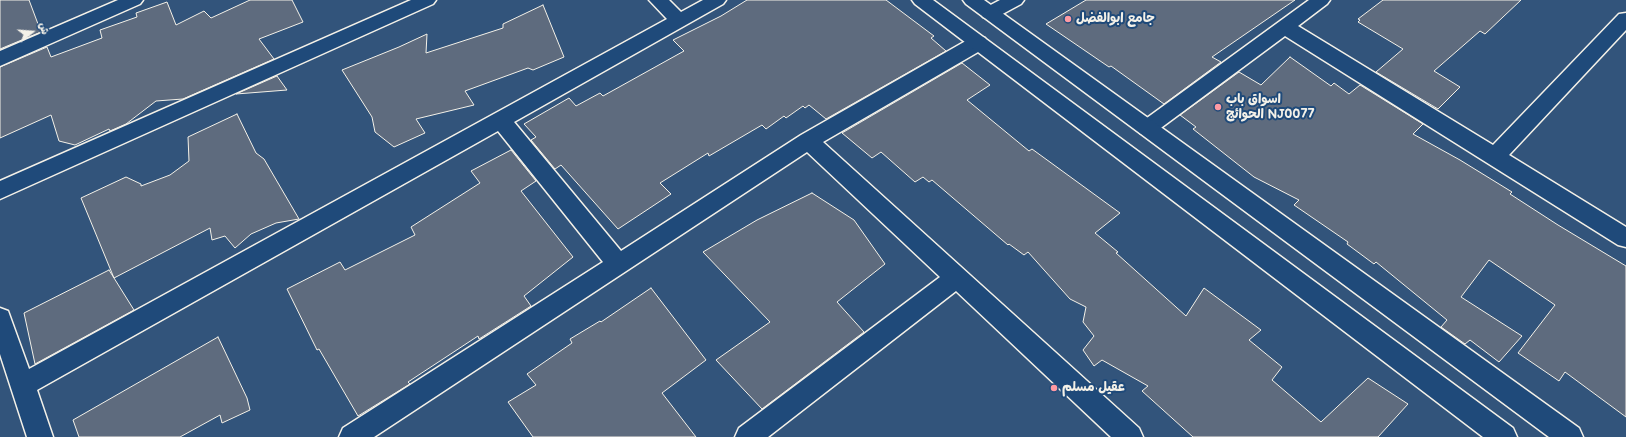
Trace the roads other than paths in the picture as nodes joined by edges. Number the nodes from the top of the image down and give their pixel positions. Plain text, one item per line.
1 (134, 0) edge
2 (426, 0) edge
3 (658, 0) edge
4 (717, 0) edge
5 (921, 0) edge
6 (972, 0) edge
7 (1015, 0) edge
8 (1321, 0) edge
9 (990, 13) junction
10 (1626, 19) edge
11 (680, 21) junction
12 (1285, 27) junction
13 (978, 43) junction
14 (0, 59) edge
15 (500, 120) junction
16 (1147, 128) junction
17 (808, 141) junction
18 (1494, 157) junction
19 (0, 190) edge
20 (1626, 238) edge
21 (618, 264) junction
22 (956, 277) junction
23 (0, 318) edge
24 (23, 385) junction
25 (40, 437) edge
26 (352, 437) edge
27 (748, 437) edge
28 (1130, 437) edge
29 (1504, 437) edge
30 (1570, 437) edge

1 - 14 street
2 - 19 street
3 - 11 street
4 - 11 street
5 - 13 street
6 - 9 street
7 - 9 street
8 - 12 street
9 - 16 street
10 - 18 street
11 - 15 street
12 - 16 street
12 - 18 street
13 - 17 street
13 - 29 street
15 - 21 street
15 - 24 street
16 - 30 street
17 - 21 street
17 - 22 street
18 - 20 street
21 - 26 street
22 - 27 street
22 - 28 street
23 - 24 street
24 - 25 street

